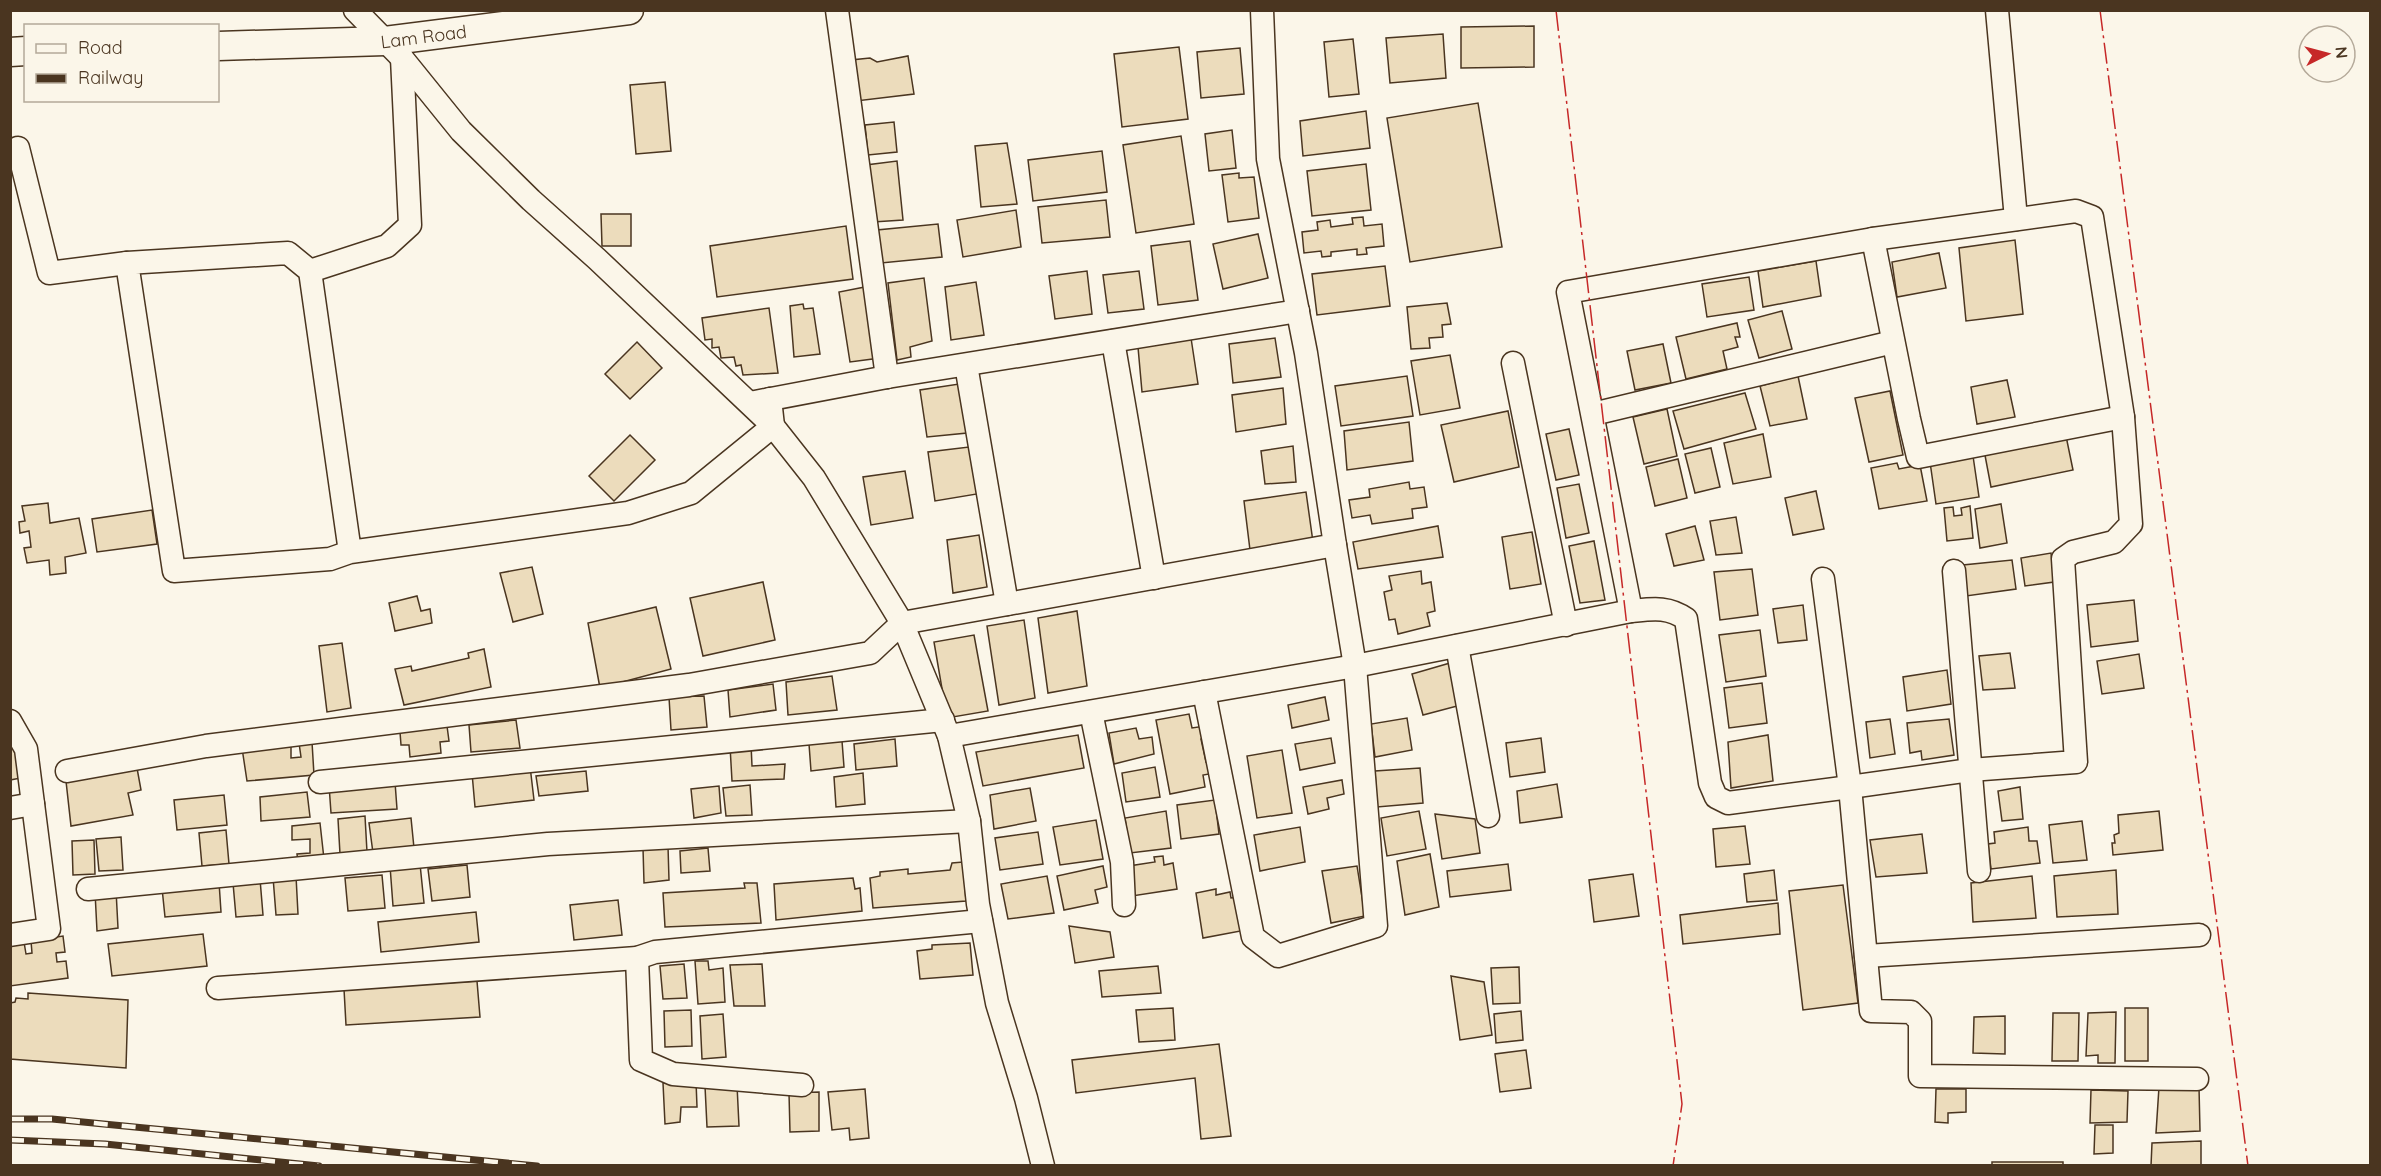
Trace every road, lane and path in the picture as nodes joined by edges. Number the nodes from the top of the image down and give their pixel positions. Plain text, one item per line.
1 (355, 10) edge
2 (629, 10) edge
3 (837, 10) edge
4 (1262, 10) edge
5 (1997, 10) edge
6 (219, 46) edge
7 (393, 49) junction
8 (18, 148) dead end
9 (2016, 219) junction
10 (1873, 239) junction
11 (127, 263) junction
12 (310, 271) junction
13 (1298, 311) junction
14 (1113, 341) junction
15 (1893, 342) junction
16 (1513, 363) dead end
17 (966, 365) junction
18 (887, 377) junction
19 (760, 401) junction
20 (1593, 414) junction
21 (2123, 417) junction
22 (773, 426) junction
23 (1335, 545) junction
24 (350, 552) junction
25 (1954, 571) dead end
26 (1154, 578) junction
27 (1823, 579) dead end
28 (1007, 604) junction
29 (1631, 611) junction
30 (902, 623) junction
31 (1566, 625) junction
32 (1457, 646) junction
33 (1355, 666) junction
34 (1204, 693) junction
35 (1091, 712) junction
36 (10, 721) edge
37 (946, 728) junction
38 (1971, 770) junction
39 (67, 771) dead end
40 (320, 783) dead end
41 (1850, 787) junction
42 (33, 804) junction
43 (10, 808) edge
44 (1488, 816) dead end
45 (969, 821) junction
46 (1979, 871) dead end
47 (88, 889) dead end
48 (1125, 905) dead end
49 (981, 921) junction
50 (10, 935) edge
51 (2199, 935) dead end
52 (1866, 956) junction
53 (637, 958) junction
54 (218, 988) dead end
55 (2197, 1079) dead end
56 (802, 1085) dead end
57 (1043, 1166) edge

1 - 7 street
2 - 7 main road, Lam Road
3 - 18 street
4 - 13 street
5 - 9 street
6 - 7 main road, Lam Road
7 - 12 street
7 - 19 street
8 - 11 street
9 - 10 street
9 - 21 street
10 - 15 street
10 - 20 street
11 - 12 street
11 - 24 street
12 - 24 street
13 - 14 street
13 - 23 street
14 - 17 street
14 - 26 street
15 - 20 street
15 - 21 street
16 - 31 street
17 - 18 street
17 - 28 street
18 - 19 street
19 - 22 street
20 - 29 street
21 - 38 street
22 - 24 street
22 - 30 street
23 - 26 street
23 - 33 street
25 - 38 street
26 - 28 street
27 - 41 street
28 - 30 street
29 - 31 street
29 - 41 street
30 - 37 street
30 - 39 street
31 - 32 street
32 - 33 street
32 - 44 street
33 - 34 street
33 - 34 street
34 - 35 street
35 - 37 street
35 - 48 street
36 - 42 street
37 - 40 street
37 - 45 street
38 - 41 street
38 - 46 street
41 - 52 street
42 - 43 street
42 - 50 street
45 - 47 street
45 - 49 street
49 - 53 street
49 - 57 street
51 - 52 street
52 - 55 street
53 - 54 street
53 - 56 street

